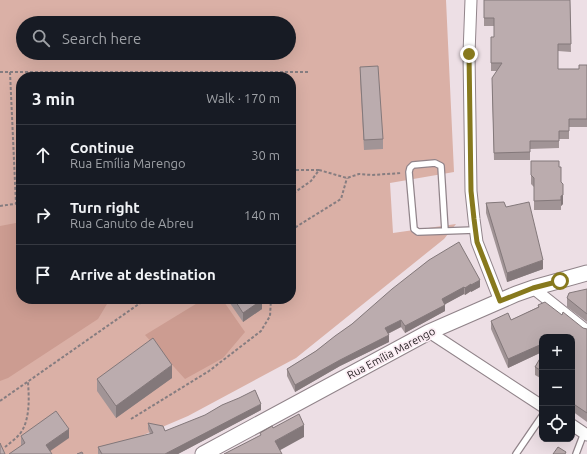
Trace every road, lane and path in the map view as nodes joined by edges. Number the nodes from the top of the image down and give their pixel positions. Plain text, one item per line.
1 (471, 0) edge
2 (0, 72) edge
3 (10, 72) junction
4 (141, 72) joint
5 (310, 72) dead end
6 (296, 170) edge
7 (319, 170) junction
8 (409, 172) junction
9 (347, 178) junction
10 (296, 192) edge
11 (16, 204) joint
12 (0, 206) edge
13 (296, 227) edge
14 (475, 230) junction
15 (445, 231) junction
16 (587, 272) edge
17 (533, 288) junction
18 (500, 301) junction
19 (139, 304) edge
20 (271, 304) edge
21 (587, 331) edge
22 (429, 332) junction
23 (28, 382) junction
24 (0, 401) edge
25 (539, 404) edge
26 (132, 419) dead end
27 (539, 420) edge
28 (575, 427) edge
29 (586, 434) edge
30 (4, 447) edge
31 (203, 454) edge
32 (516, 454) edge
33 (576, 454) edge

1 - 14 street
2 - 3 path
3 - 4 path
3 - 11 path
4 - 5 path
6 - 7 path
7 - 9 path
7 - 10 path
8 - 9 path
8 - 15 lane
8 - 15 lane
9 - 13 path
11 - 12 path
14 - 15 lane
14 - 18 street
16 - 17 main road, Rua Emília Marengo
17 - 18 main road, Rua Emília Marengo
17 - 21 street
18 - 22 main road, Rua Emília Marengo
19 - 23 path
20 - 26 path
22 - 25 street
22 - 31 main road, Rua Emília Marengo
23 - 24 path
23 - 30 path
27 - 32 lane
28 - 29 street
29 - 33 lane

